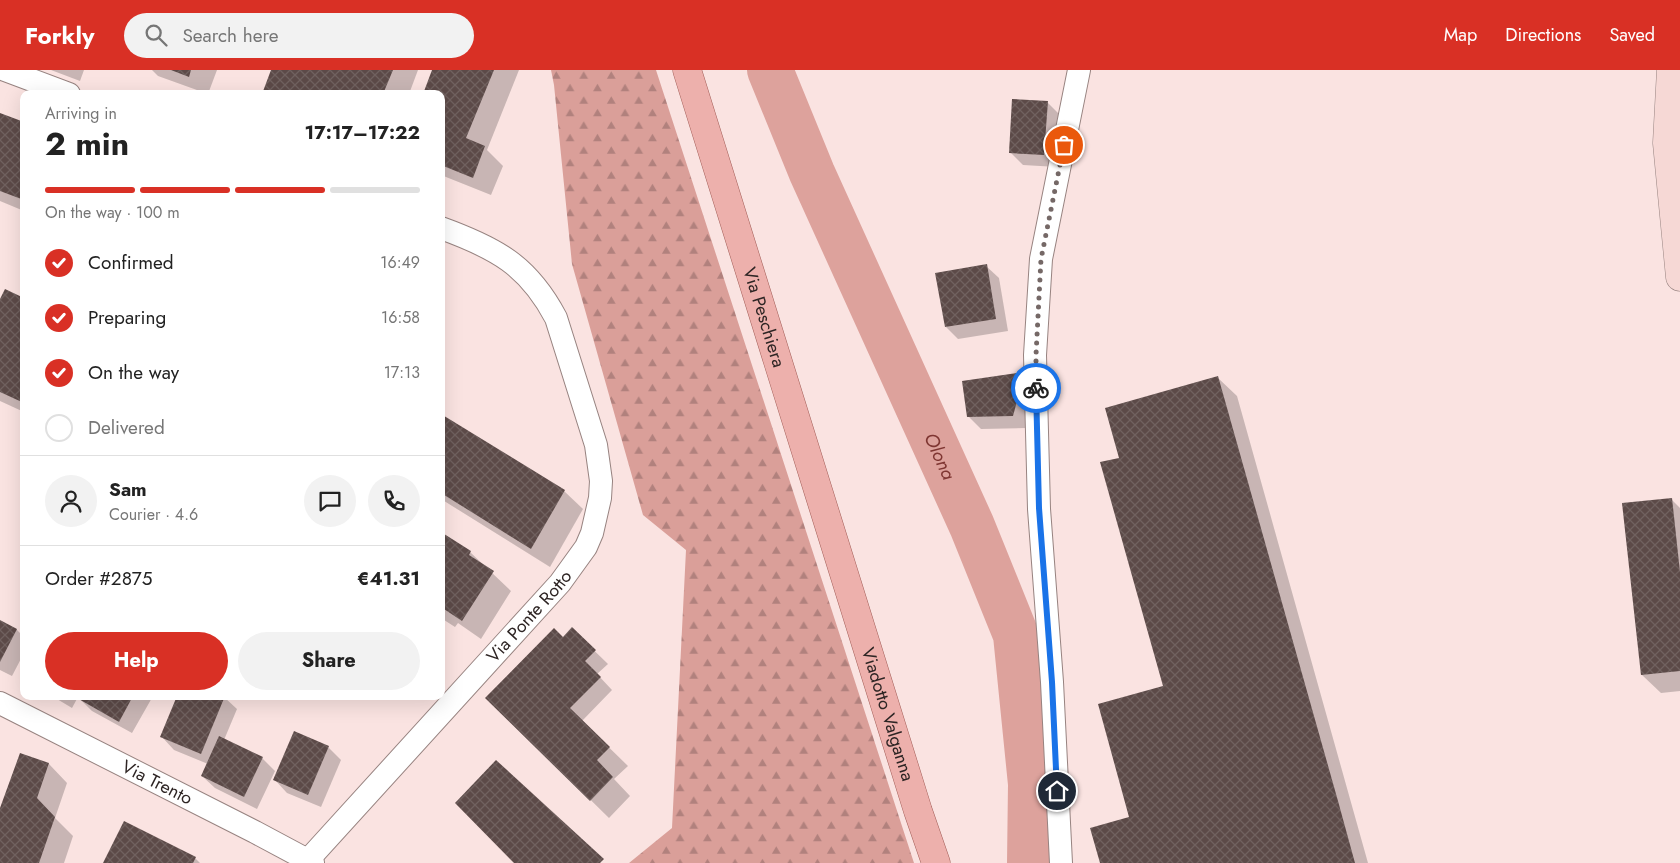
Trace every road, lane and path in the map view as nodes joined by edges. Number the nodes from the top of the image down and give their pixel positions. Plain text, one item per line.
1 (5, 70) edge
2 (687, 70) edge
3 (1078, 70) edge
4 (1671, 70) edge
5 (58, 90) edge
6 (445, 229) edge
7 (1680, 277) edge
8 (840, 564) joint
9 (1, 709) edge
10 (311, 862) edge
11 (936, 863) edge
12 (1061, 863) edge

1 - 5 street
2 - 8 main road, Via Peschiera
3 - 12 street
4 - 7 main road
6 - 10 street, Via Ponte Rotto
8 - 11 main road, Viadotto Valganna
9 - 10 street, Via Trento

